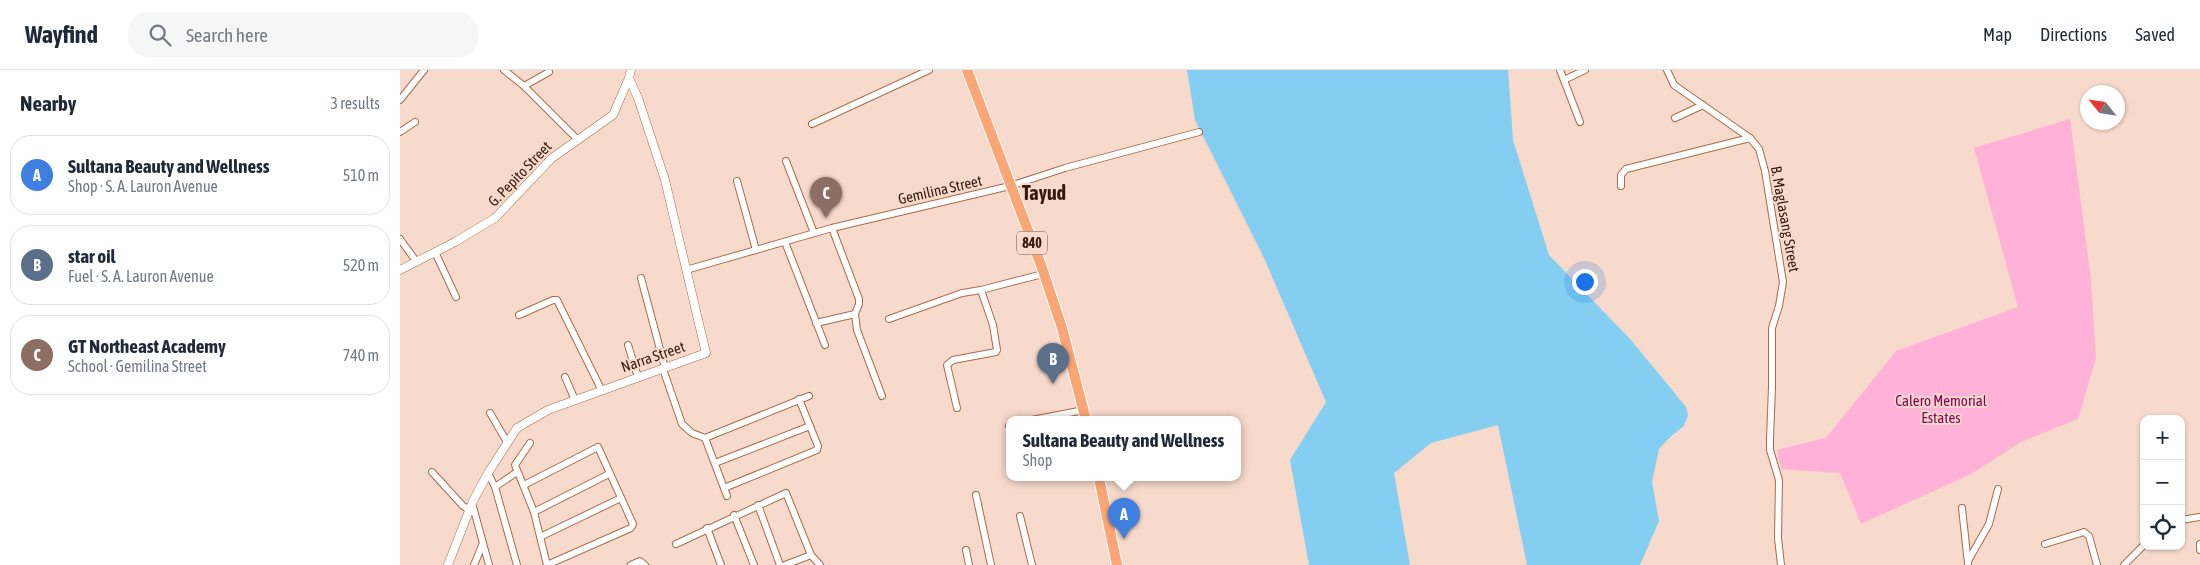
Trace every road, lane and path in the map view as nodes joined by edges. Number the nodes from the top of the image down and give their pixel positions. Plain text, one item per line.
1 (424, 70) edge
2 (504, 70) edge
3 (929, 70) edge
4 (1560, 70) edge
5 (1585, 70) edge
6 (1667, 70) edge
7 (970, 71) edge
8 (549, 72) dead end
9 (630, 74) edge
10 (1564, 80) junction
11 (524, 86) junction
12 (400, 100) edge
13 (1703, 105) junction
14 (1675, 118) dead end
15 (416, 122) dead end
16 (1580, 122) dead end
17 (812, 124) dead end
18 (400, 132) edge
19 (1199, 132) dead end
20 (1750, 138) junction
21 (577, 139) junction
22 (786, 161) dead end
23 (737, 181) dead end
24 (1010, 186) junction
25 (1621, 186) dead end
26 (832, 228) junction
27 (814, 233) junction
28 (400, 239) edge
29 (786, 242) junction
30 (756, 250) junction
31 (435, 252) junction
32 (416, 261) junction
33 (400, 270) edge
34 (686, 270) junction
35 (1043, 274) junction
36 (641, 278) dead end
37 (981, 290) junction
38 (456, 298) dead end
39 (855, 314) junction
40 (519, 315) dead end
41 (889, 319) dead end
42 (816, 323) junction
43 (628, 345) dead end
44 (825, 345) dead end
45 (664, 368) junction
46 (565, 377) dead end
47 (638, 377) junction
48 (601, 389) junction
49 (809, 396) dead end
50 (882, 396) dead end
51 (574, 400) junction
52 (799, 400) junction
53 (957, 408) dead end
54 (490, 413) dead end
55 (1085, 415) edge
56 (810, 426) junction
57 (705, 438) junction
58 (507, 442) junction
59 (530, 443) dead end
60 (715, 463) junction
61 (432, 472) dead end
62 (517, 472) junction
63 (488, 473) junction
64 (610, 474) junction
65 (1099, 481) edge
66 (524, 485) junction
67 (495, 486) junction
68 (724, 488) junction
69 (1998, 489) dead end
70 (976, 495) dead end
71 (728, 496) dead end
72 (621, 498) junction
73 (758, 505) junction
74 (471, 507) junction
75 (1962, 508) dead end
76 (534, 512) junction
77 (734, 515) junction
78 (1020, 516) dead end
79 (2200, 517) edge
80 (2185, 519) edge
81 (707, 528) junction
82 (540, 537) junction
83 (483, 542) junction
84 (676, 544) dead end
85 (2045, 544) dead end
86 (2200, 544) edge
87 (2140, 549) edge
88 (966, 550) dead end
89 (2200, 550) edge
90 (811, 555) junction
91 (1968, 563) edge
92 (448, 565) edge
93 (474, 565) edge
94 (489, 565) edge
95 (517, 565) edge
96 (547, 565) edge
97 (631, 565) edge
98 (645, 565) edge
99 (721, 565) edge
100 (754, 565) edge
101 (780, 565) edge
102 (785, 565) edge
103 (820, 565) edge
104 (969, 565) edge
105 (991, 565) edge
106 (1032, 565) edge
107 (1117, 565) edge
108 (1781, 565) edge
109 (2096, 565) edge
110 (2124, 565) edge

1 - 12 street
2 - 11 street
3 - 17 street
4 - 10 street
5 - 10 street
6 - 13 street, B. Maglasang Street
7 - 24 highway, 840
8 - 11 street
9 - 21 street, G. Pepito Street
9 - 34 street, Narra Street
10 - 16 street
11 - 21 street
13 - 14 street
13 - 20 street, B. Maglasang Street
15 - 18 street
19 - 24 street, Gemilina Street
20 - 25 street
20 - 108 street, B. Maglasang Street
21 - 31 street, G. Pepito Street
22 - 27 street
23 - 30 street
24 - 26 street, Gemilina Street
24 - 35 highway, 840
26 - 27 street, Gemilina Street
26 - 39 street
27 - 29 street, Gemilina Street
28 - 32 street
29 - 30 street, Gemilina Street
29 - 42 street
30 - 34 street, Gemilina Street
31 - 32 street, G. Pepito Street
31 - 38 street
32 - 33 street, G. Pepito Street
34 - 45 street, Narra Street
35 - 37 street
35 - 55 highway, 840
36 - 45 street
37 - 41 street
37 - 53 street
39 - 42 street
39 - 50 street
40 - 48 street
42 - 44 street
43 - 47 street
45 - 47 street, Narra Street
45 - 57 street
46 - 51 street
47 - 48 street, Narra Street
48 - 51 street, Narra Street
49 - 52 street
51 - 58 street, Narra Street
52 - 56 street
52 - 57 street
54 - 58 street
56 - 60 street
56 - 68 street
57 - 60 street
58 - 63 street, Narra Street
59 - 62 street
60 - 68 street
61 - 74 street
62 - 66 street
62 - 67 street
63 - 67 street
63 - 74 street, Narra Street
64 - 66 street
64 - 72 street
64 - 76 street
65 - 107 highway
66 - 76 street
67 - 95 street
68 - 71 street
69 - 91 street
70 - 105 street
72 - 82 street
72 - 96 street
73 - 77 street
73 - 90 street
73 - 101 street
74 - 83 street
74 - 92 street, Narra Street
75 - 91 street
76 - 82 street
77 - 81 street
77 - 100 street
78 - 106 street
79 - 80 street
81 - 84 street
81 - 99 street
82 - 96 street
83 - 93 street
83 - 94 street
85 - 109 street
86 - 89 street
87 - 110 street
88 - 104 street
90 - 102 street
90 - 103 street
97 - 98 street

